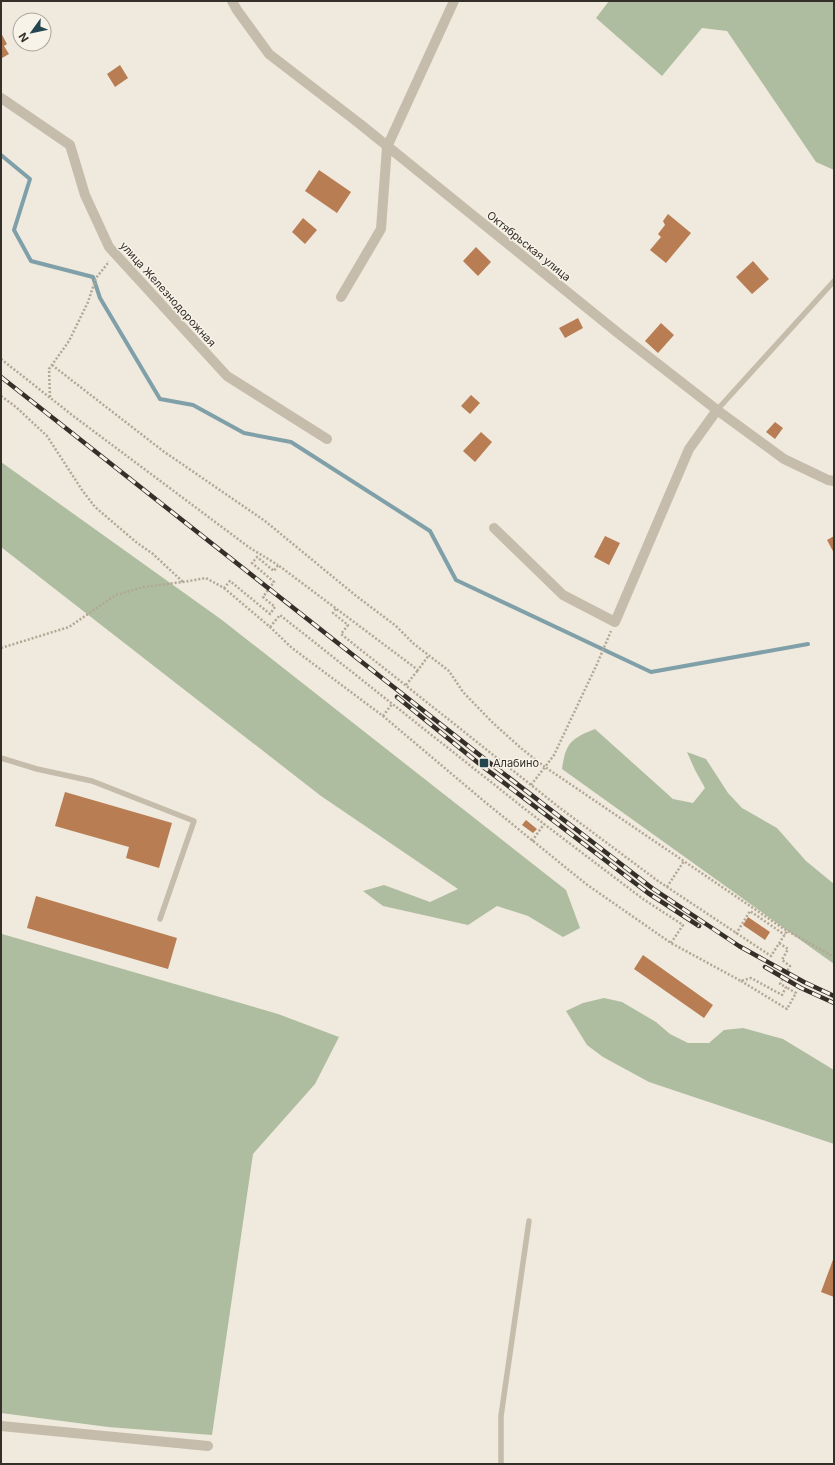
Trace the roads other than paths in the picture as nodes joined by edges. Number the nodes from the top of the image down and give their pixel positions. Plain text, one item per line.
1 (232, 1) edge
2 (454, 1) edge
3 (1, 98) edge
4 (387, 147) junction
5 (834, 281) edge
6 (341, 297) dead end
7 (716, 410) junction
8 (327, 439) dead end
9 (834, 481) edge
10 (494, 528) dead end
11 (1, 758) edge
12 (160, 918) dead end
13 (529, 1221) dead end
14 (1, 1426) edge
15 (208, 1446) dead end
16 (501, 1464) edge

1 - 4 street, Октябрьская улица
2 - 4 street
3 - 8 street, улица Железнодорожная
4 - 6 street
4 - 7 street, Октябрьская улица
5 - 7 lane
7 - 9 street, Октябрьская улица
7 - 10 street
11 - 12 lane
13 - 16 lane
14 - 15 street

